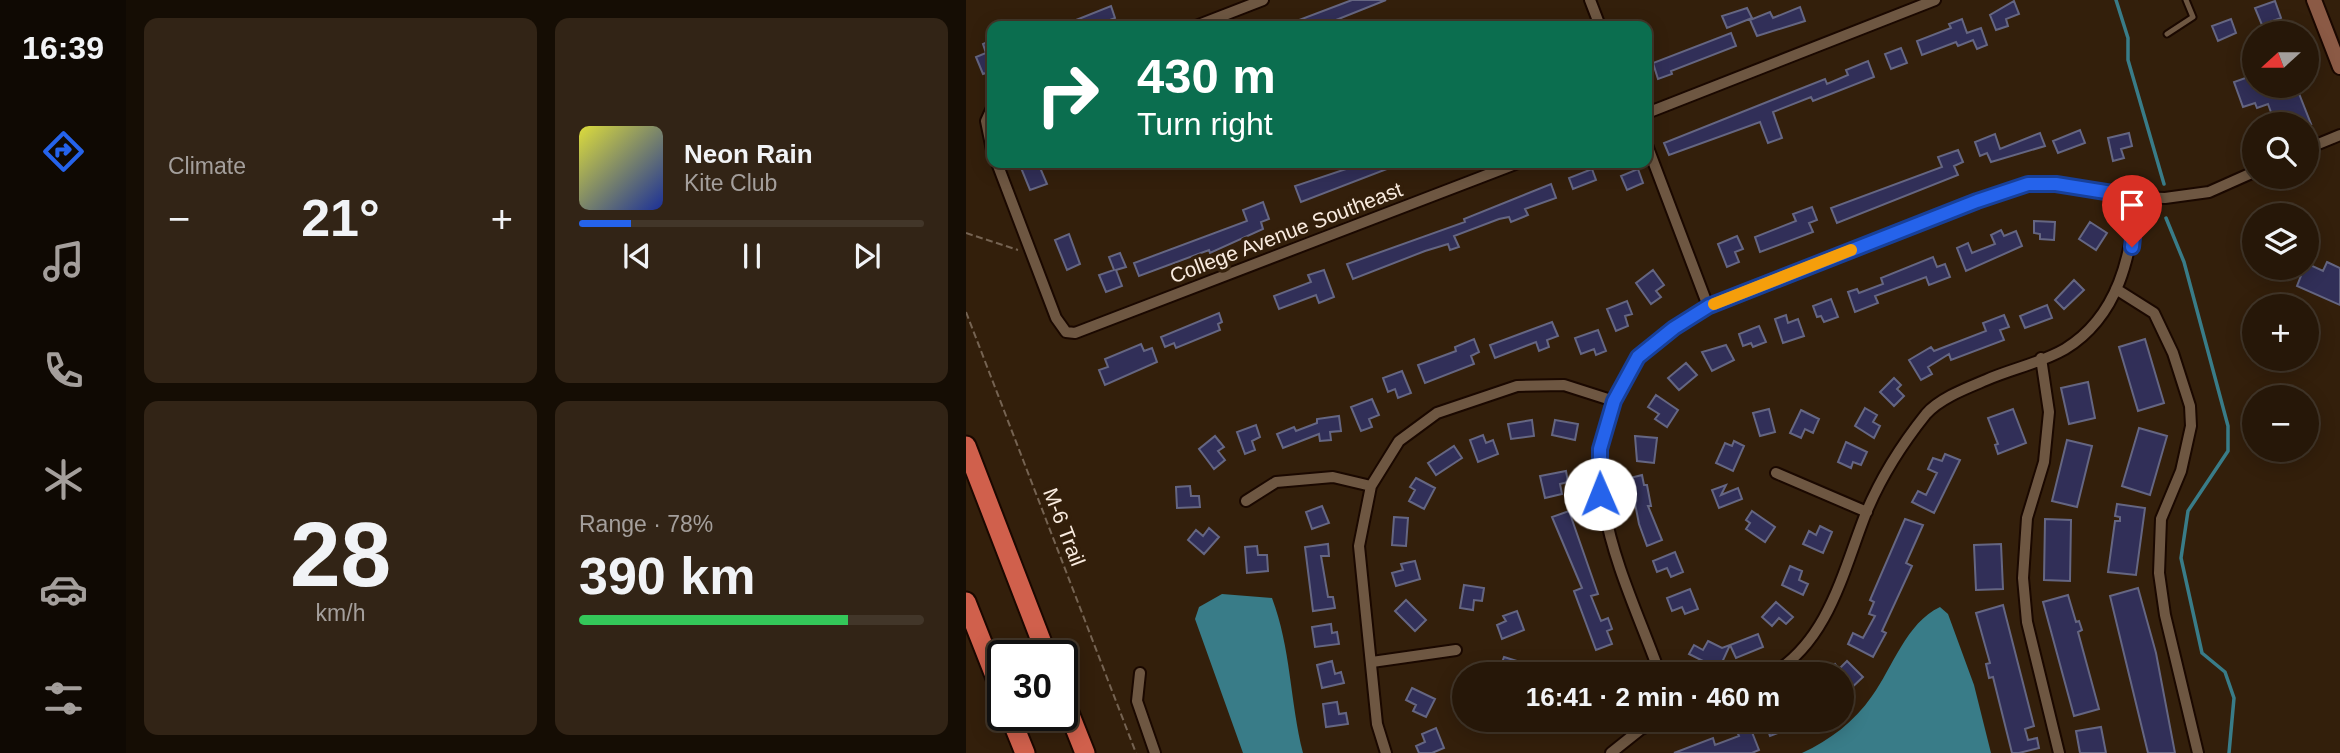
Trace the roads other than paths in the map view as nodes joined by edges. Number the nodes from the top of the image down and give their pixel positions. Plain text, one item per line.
1 (1263, 0) edge
2 (1590, 0) edge
3 (1935, 0) edge
4 (2186, 0) edge
5 (2314, 0) edge
6 (1209, 21) edge
7 (1598, 21) edge
8 (2167, 34) dead end
9 (2340, 68) edge
10 (1652, 111) edge
11 (2340, 135) edge
12 (2319, 144) edge
13 (1652, 158) edge
14 (999, 168) edge
15 (1505, 168) edge
16 (2242, 177) edge
17 (2137, 197) junction
18 (2116, 289) junction
19 (1709, 306) junction
20 (2041, 358) junction
21 (1614, 401) junction
22 (966, 446) edge
23 (1776, 473) dead end
24 (1371, 486) junction
25 (1246, 500) dead end
26 (1867, 512) junction
27 (966, 601) edge
28 (1041, 640) edge
29 (1455, 650) dead end
30 (987, 655) edge
31 (1372, 662) junction
32 (1656, 662) edge
33 (1792, 662) edge
34 (1140, 673) dead end
35 (1016, 731) edge
36 (1076, 731) edge
37 (1637, 732) edge
38 (1025, 753) edge
39 (1085, 753) edge
40 (1155, 753) edge
41 (1386, 753) edge
42 (1611, 753) edge
43 (2059, 753) edge
44 (2198, 753) edge

1 - 6 street
2 - 7 street
3 - 10 street
4 - 8 lane
5 - 9 main road
11 - 12 street
13 - 19 street
14 - 15 street, College Avenue Southeast
16 - 17 street
17 - 18 street
17 - 19 street
18 - 20 street
18 - 44 street
19 - 21 street
20 - 26 street
20 - 43 street
21 - 24 street
21 - 32 street
22 - 28 highway
23 - 26 street
24 - 25 street
24 - 31 street
26 - 33 street
27 - 30 highway
29 - 31 street
31 - 41 street
34 - 40 street
35 - 38 highway
36 - 39 highway
37 - 42 street

